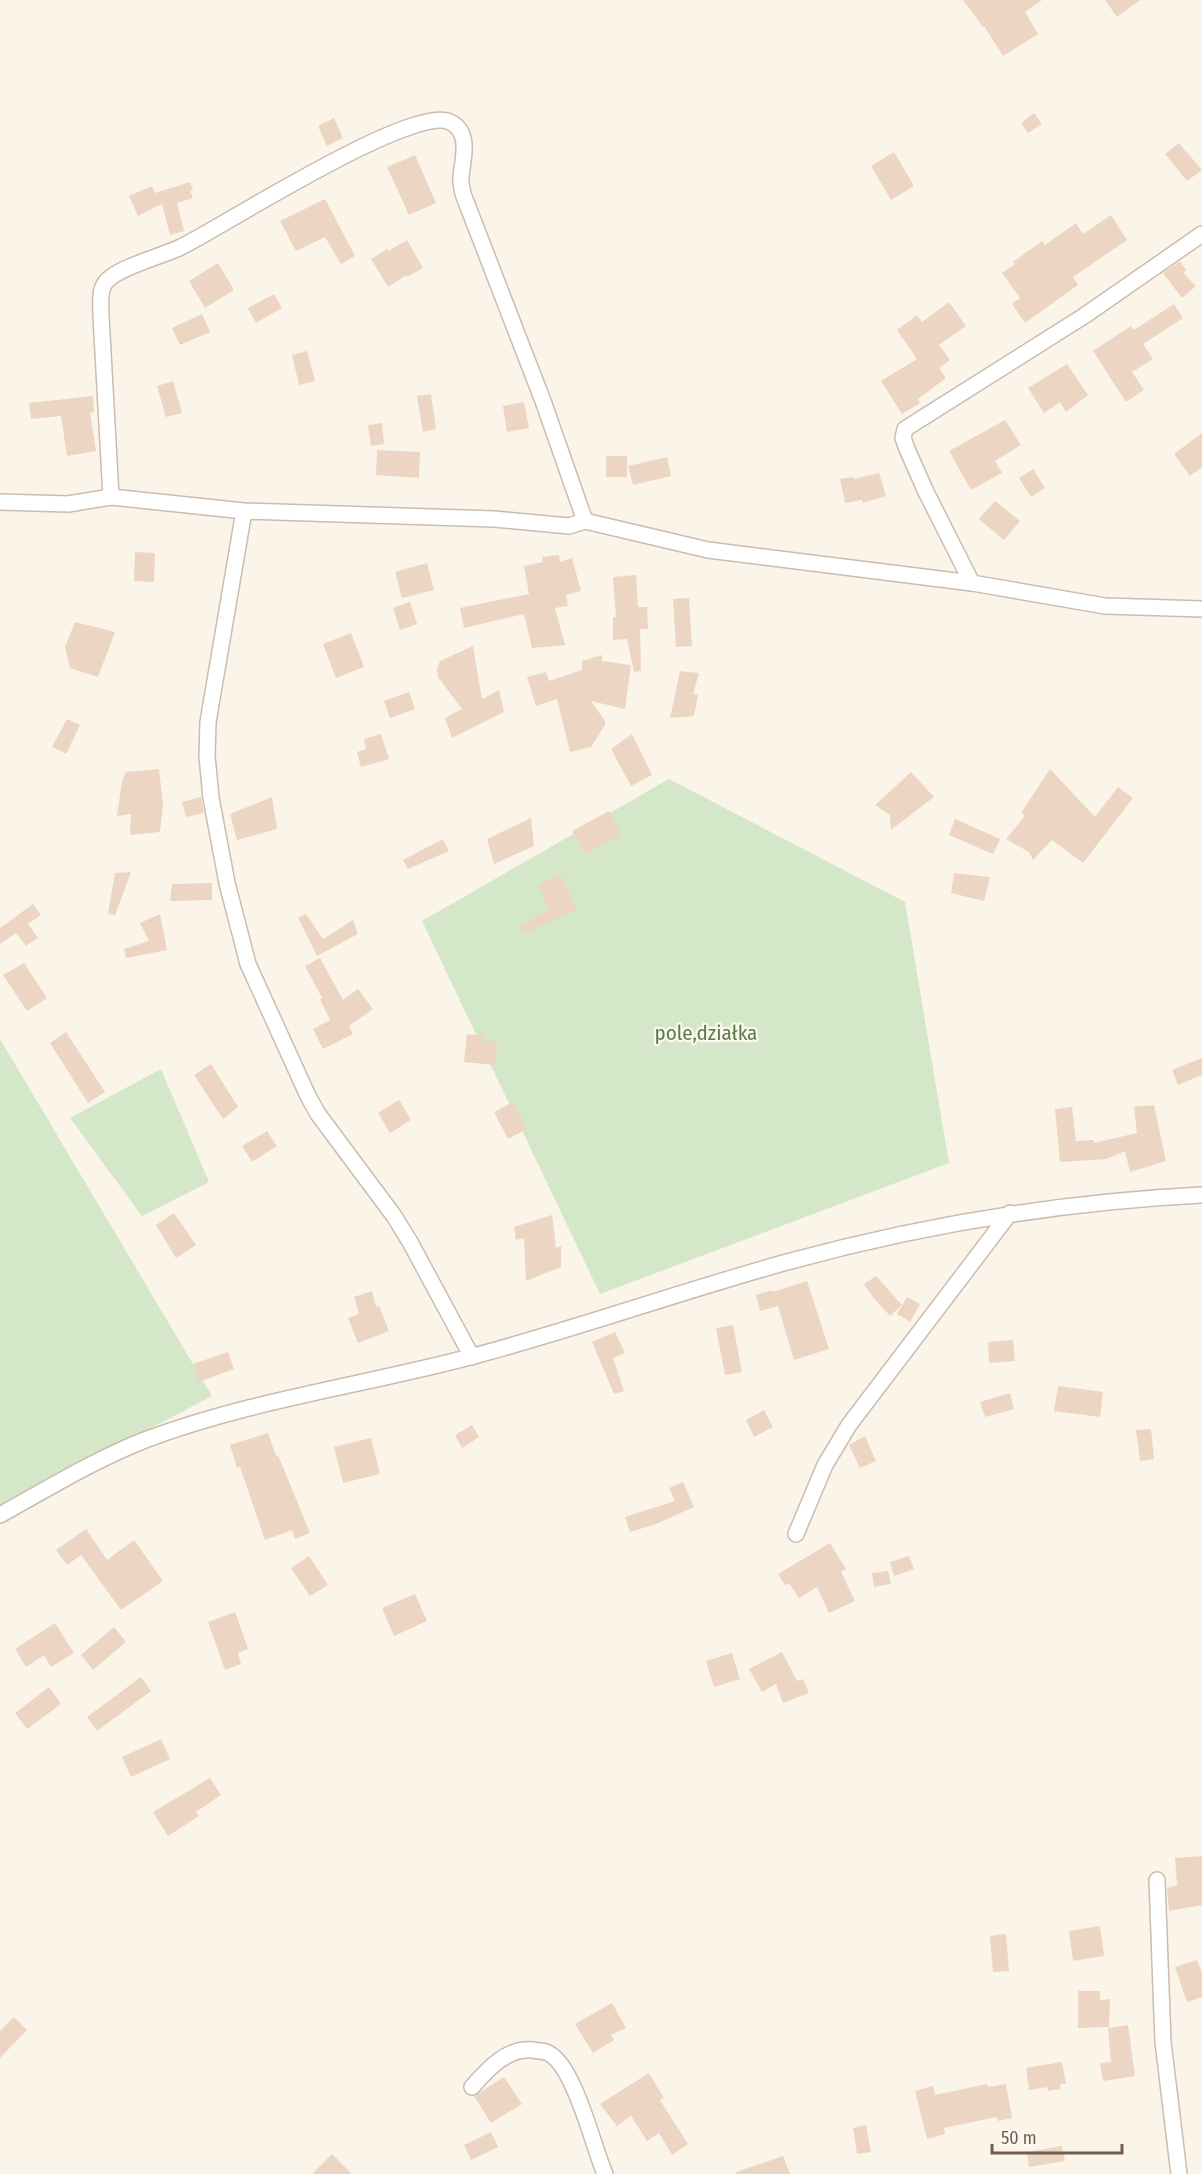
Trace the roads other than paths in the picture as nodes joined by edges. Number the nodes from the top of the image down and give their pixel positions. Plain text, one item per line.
1 (1202, 234) edge
2 (111, 497) junction
3 (0, 502) edge
4 (244, 511) junction
5 (585, 521) junction
6 (972, 583) junction
7 (1202, 609) edge
8 (1202, 1195) edge
9 (1010, 1213) junction
10 (472, 1357) junction
11 (0, 1515) edge
12 (796, 1534) dead end
13 (1156, 1880) dead end
14 (472, 2087) dead end
15 (605, 2174) edge
16 (1179, 2174) edge

1 - 6 street
2 - 3 street
2 - 4 street
2 - 5 street
4 - 5 street
4 - 10 street
5 - 6 street
6 - 7 street
8 - 9 street
9 - 10 street
9 - 12 street
10 - 11 street
13 - 16 street
14 - 15 street

